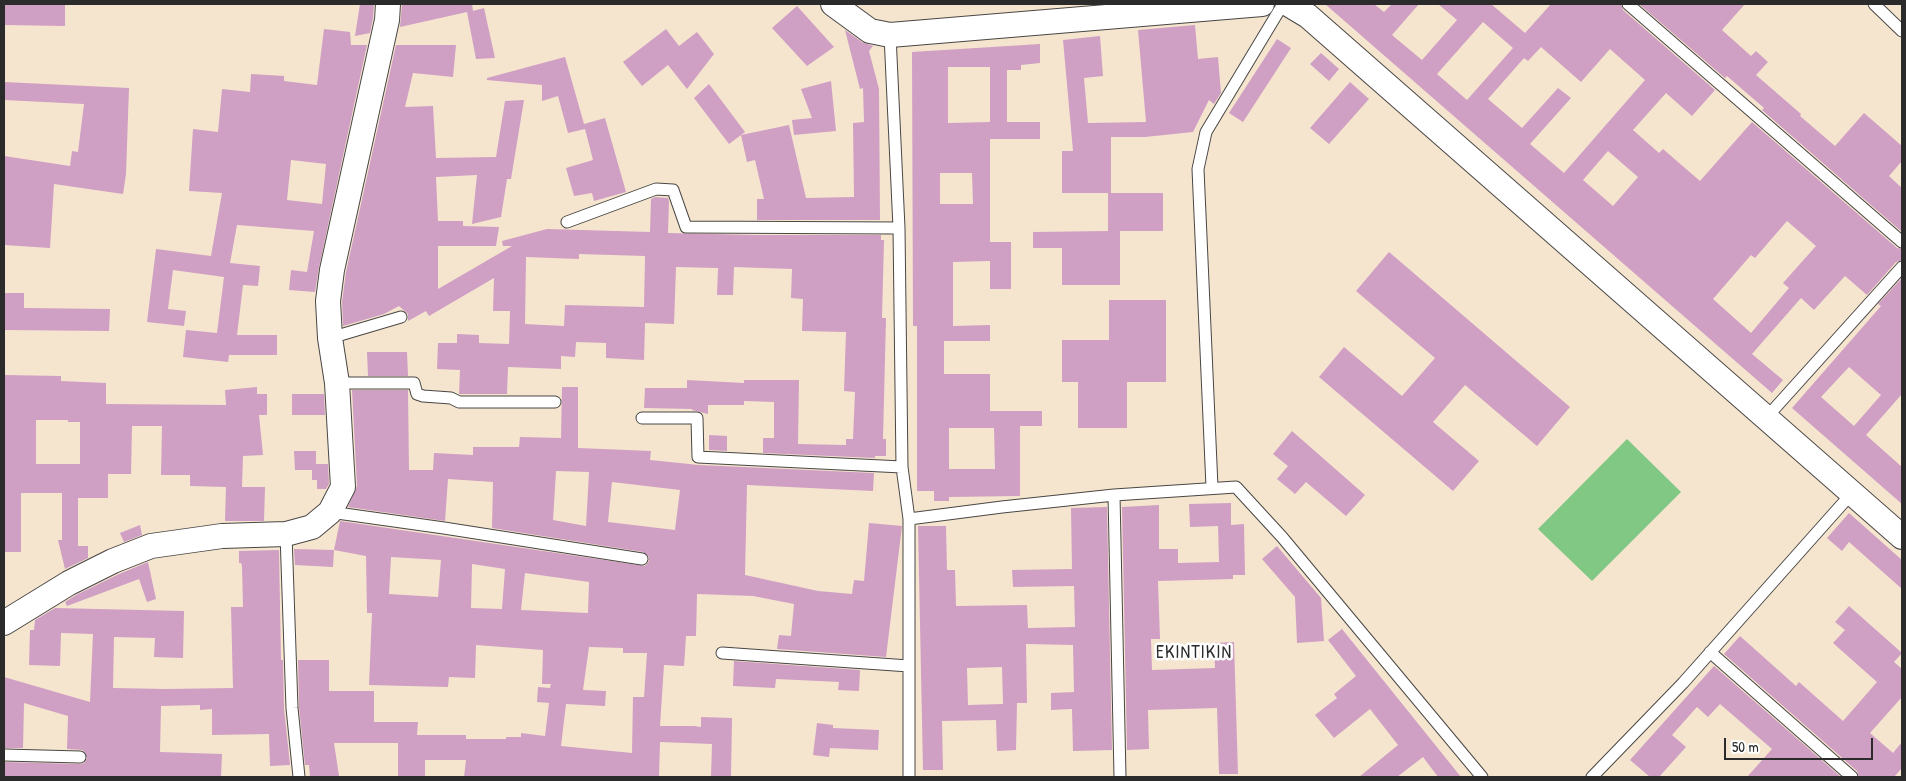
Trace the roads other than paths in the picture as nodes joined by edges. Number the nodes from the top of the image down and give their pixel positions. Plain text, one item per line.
1 (388, 4) edge
2 (833, 4) edge
3 (1262, 4) edge
4 (1284, 4) edge
5 (1288, 4) edge
6 (1628, 4) edge
7 (1874, 4) edge
8 (1308, 10) edge
9 (1902, 31) edge
10 (890, 35) junction
11 (568, 222) dead end
12 (899, 228) junction
13 (1902, 242) edge
14 (1902, 267) edge
15 (401, 317) dead end
16 (330, 338) junction
17 (337, 383) junction
18 (555, 402) dead end
19 (642, 418) dead end
20 (1766, 418) junction
21 (902, 467) junction
22 (1212, 487) junction
23 (1852, 492) junction
24 (1114, 494) junction
25 (330, 512) junction
26 (909, 519) junction
27 (286, 534) junction
28 (1902, 537) edge
29 (642, 559) dead end
30 (4, 623) edge
31 (1710, 652) junction
32 (722, 653) dead end
33 (909, 666) junction
34 (4, 754) edge
35 (80, 757) dead end
36 (299, 777) edge
37 (909, 777) edge
38 (1120, 777) edge
39 (1482, 777) edge
40 (1592, 777) edge
41 (1852, 777) edge

1 - 16 street
2 - 10 street
3 - 10 street
4 - 22 lane
5 - 8 street
6 - 13 lane
7 - 9 lane
8 - 20 street
10 - 12 lane
11 - 12 lane
12 - 21 lane
14 - 20 lane
15 - 16 lane
16 - 17 street
17 - 18 lane
17 - 25 street
19 - 21 lane
20 - 23 street
21 - 26 lane
22 - 24 lane
22 - 39 lane
23 - 28 street
23 - 31 lane
24 - 26 lane
24 - 38 lane
25 - 27 street
25 - 29 lane
26 - 33 lane
27 - 30 street
27 - 36 lane
31 - 40 lane
31 - 41 lane
32 - 33 lane
33 - 37 lane
34 - 35 lane

